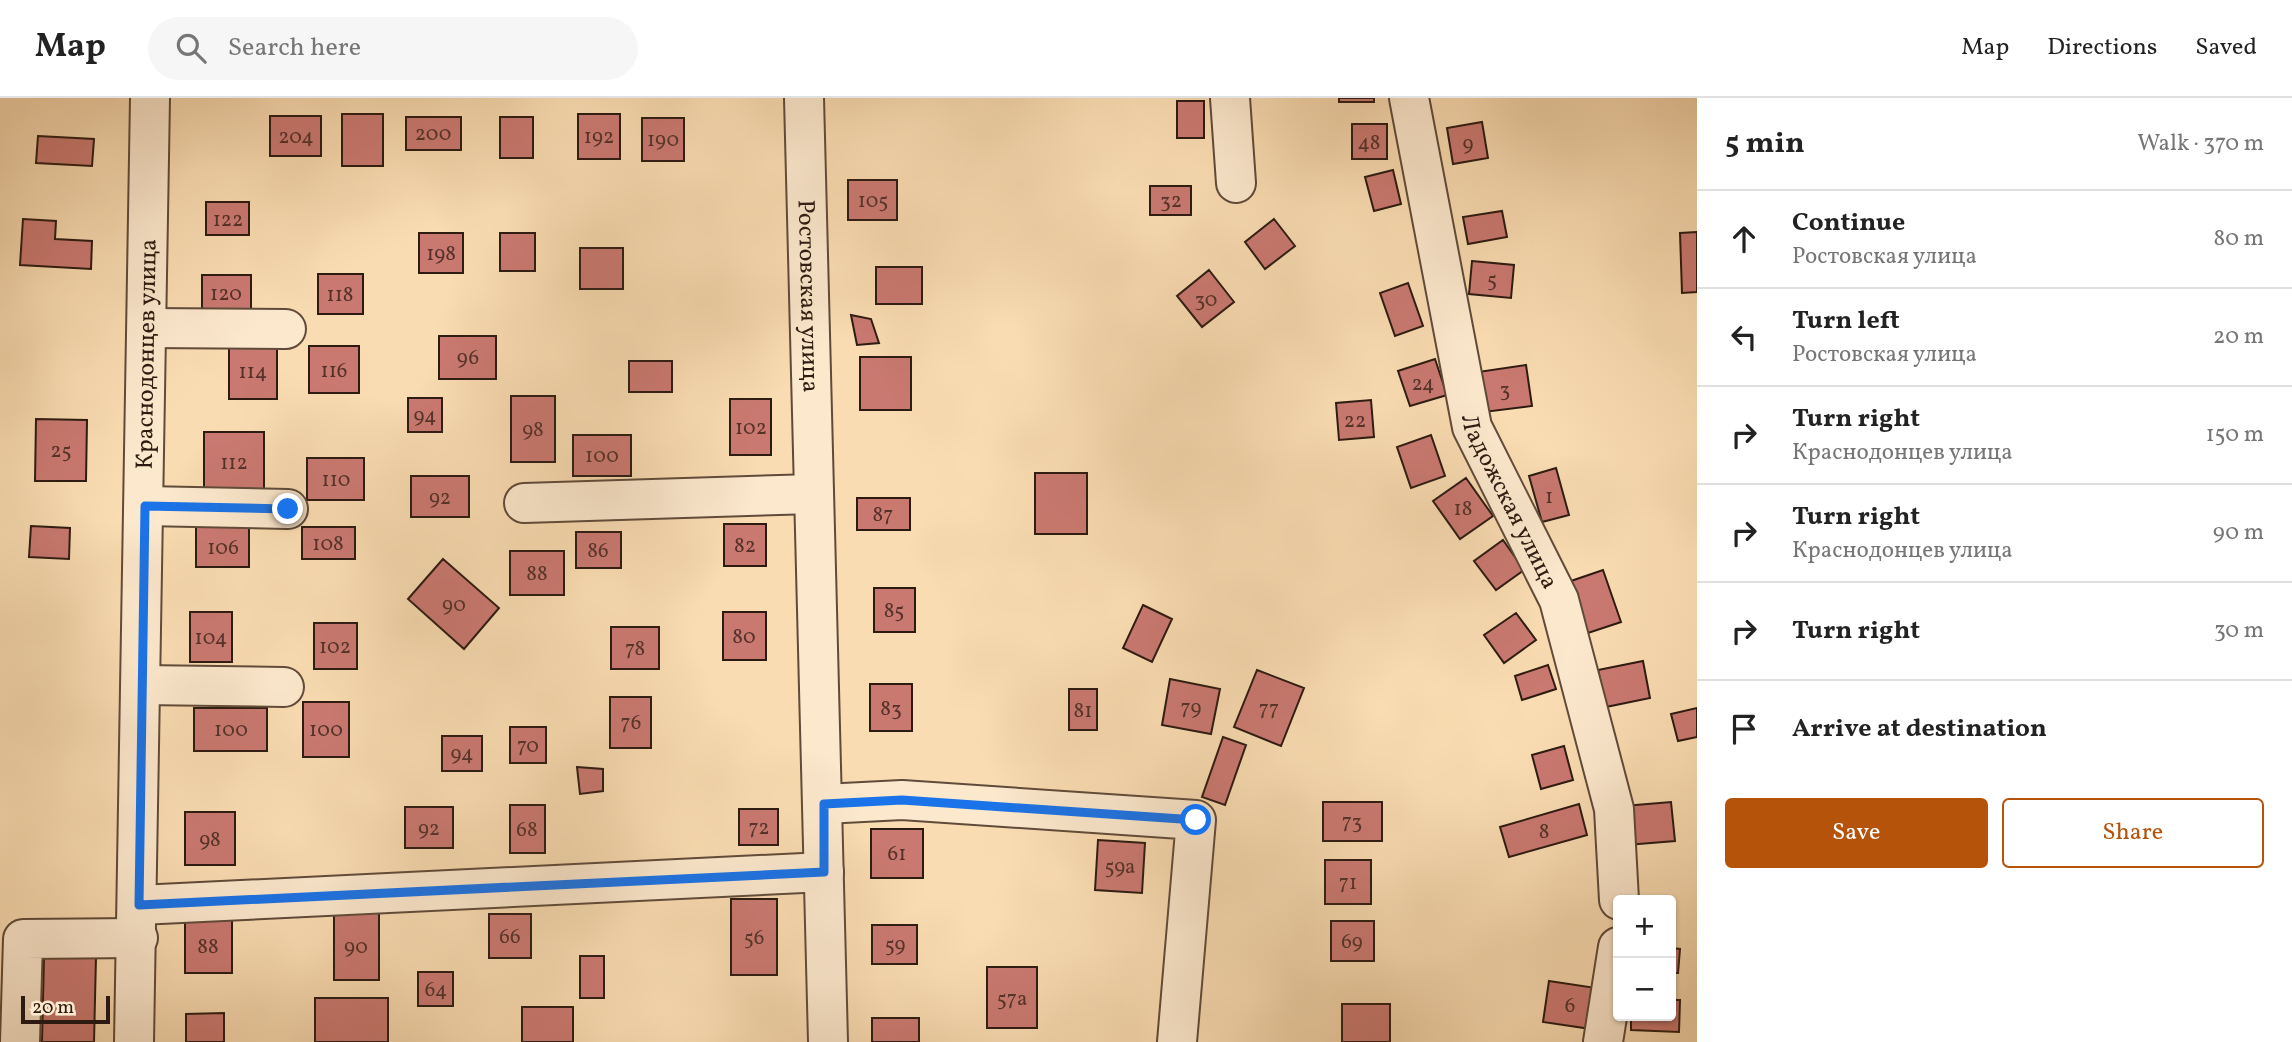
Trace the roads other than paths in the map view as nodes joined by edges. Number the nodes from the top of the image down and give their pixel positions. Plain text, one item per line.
1 (150, 98) edge
2 (804, 98) edge
3 (1230, 98) edge
4 (1409, 98) edge
5 (1237, 183) dead end
6 (147, 328) junction
7 (286, 329) dead end
8 (814, 494) junction
9 (524, 503) dead end
10 (145, 506) junction
11 (288, 509) dead end
12 (142, 685) junction
13 (284, 687) dead end
14 (824, 804) junction
15 (824, 872) junction
16 (1619, 895) edge
17 (138, 922) junction
18 (1616, 958) edge
19 (20, 1042) edge
20 (134, 1042) edge
21 (828, 1042) edge
22 (1177, 1042) edge
23 (1603, 1042) edge

1 - 6 street, Краснодонцев улица
2 - 8 street, Ростовская улица
3 - 5 street
4 - 16 street, Ладожская улица
6 - 7 street
6 - 10 street, Краснодонцев улица
8 - 9 street
8 - 14 street, Ростовская улица
10 - 11 street
10 - 12 street, Краснодонцев улица
12 - 13 street
12 - 17 street, Краснодонцев улица
14 - 15 street, Ростовская улица
14 - 22 street
15 - 17 street
15 - 21 street, Ростовская улица
17 - 19 street
17 - 20 street, Краснодонцев улица
18 - 23 street

